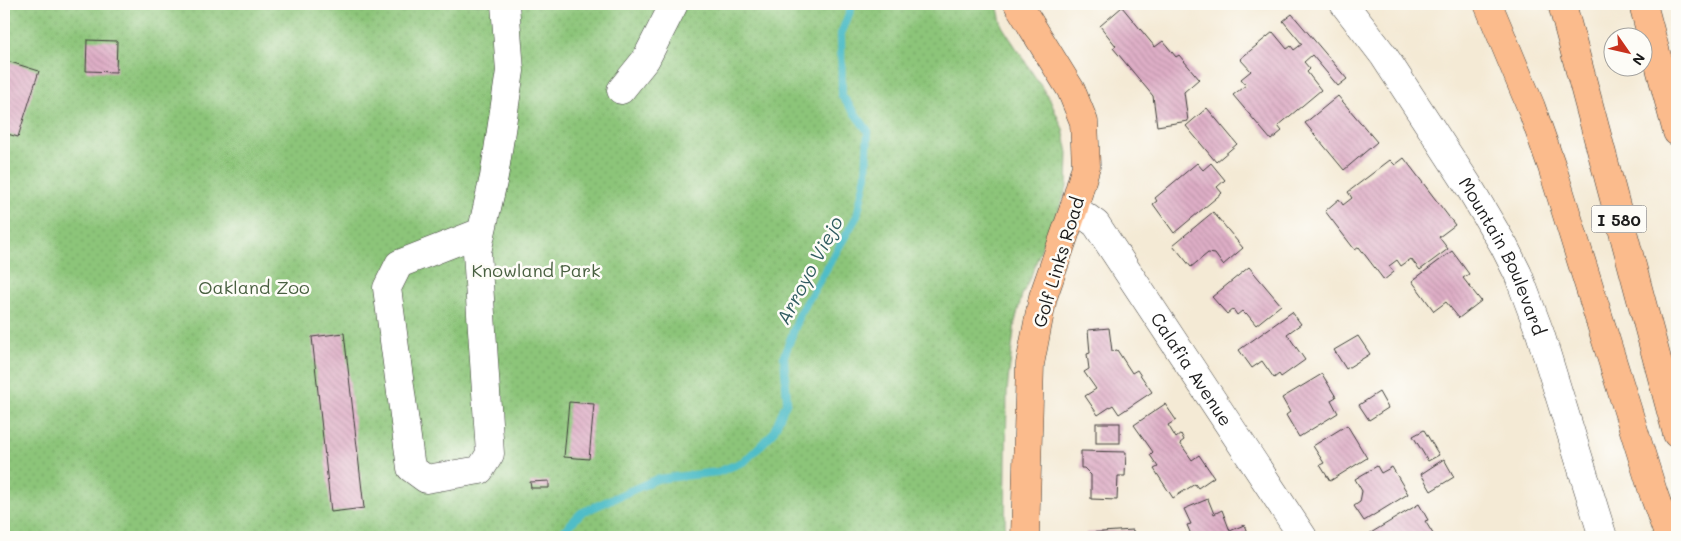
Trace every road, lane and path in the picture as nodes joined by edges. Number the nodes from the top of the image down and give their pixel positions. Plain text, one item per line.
1 (505, 4) edge
2 (674, 4) edge
3 (1018, 4) edge
4 (1344, 4) edge
5 (1488, 4) edge
6 (1562, 4) edge
7 (1643, 4) edge
8 (621, 90) dead end
9 (1677, 132) edge
10 (1074, 208) junction
11 (481, 232) junction
12 (1677, 434) edge
13 (1025, 537) edge
14 (1302, 537) edge
15 (1603, 537) edge
16 (1669, 537) edge

1 - 11 street
2 - 8 street
3 - 10 main road, Golf Links Road
4 - 15 street, Mountain Boulevard
5 - 16 main road
6 - 12 main road, I 580
7 - 9 main road
10 - 13 main road, Golf Links Road
10 - 14 street, Calafia Avenue
11 - 11 street

